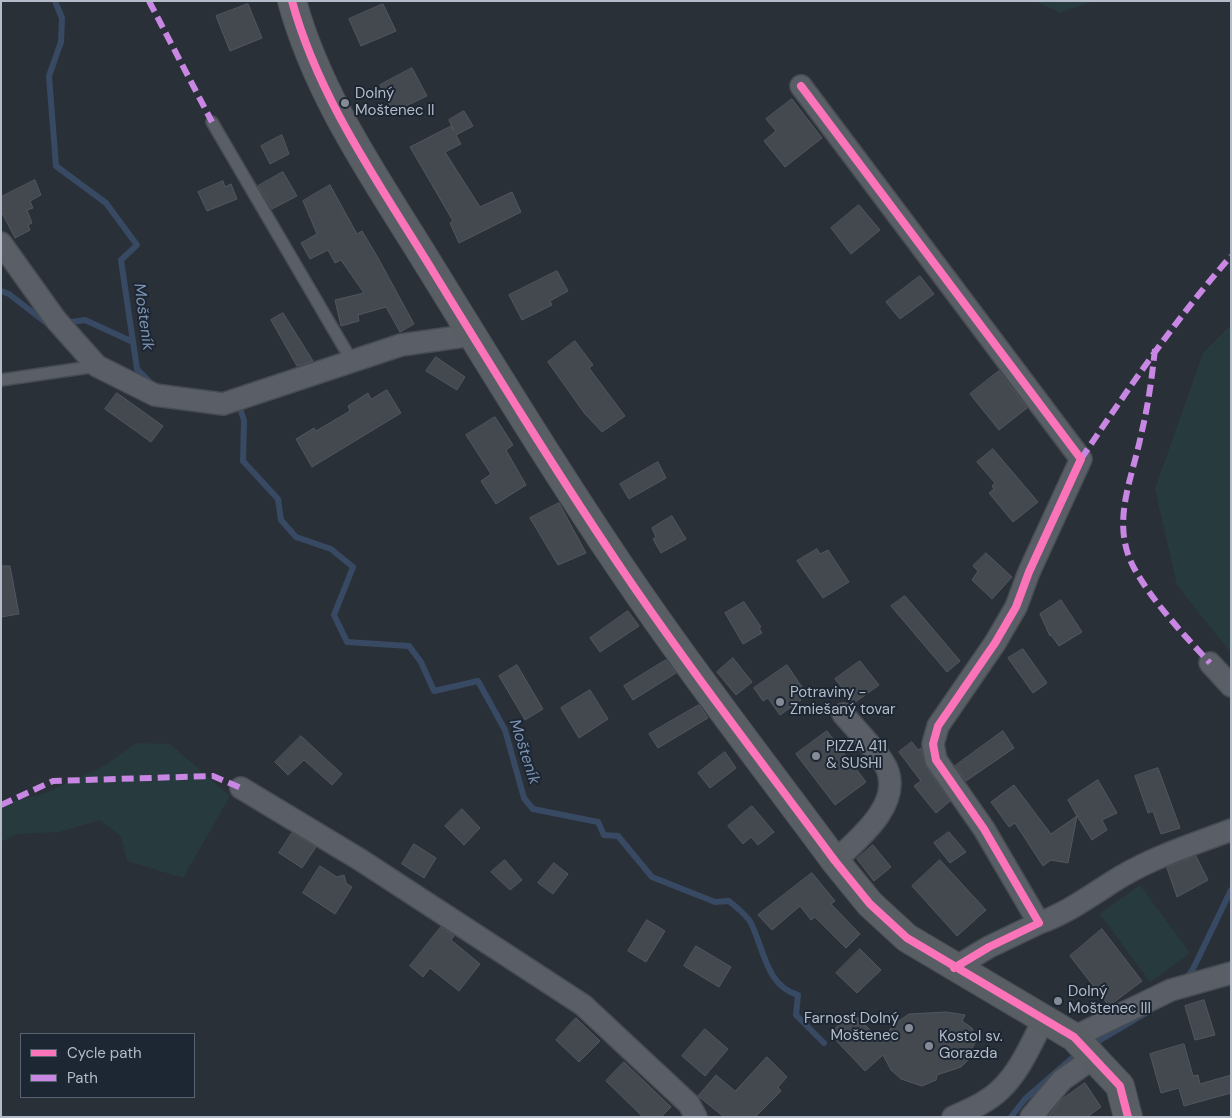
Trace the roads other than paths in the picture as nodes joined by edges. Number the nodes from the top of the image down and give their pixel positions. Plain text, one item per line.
1 (292, 1) edge
2 (801, 86) dead end
3 (212, 122) dead end
4 (4, 252) edge
5 (472, 335) junction
6 (353, 363) junction
7 (97, 366) junction
8 (1, 380) edge
9 (1210, 663) dead end
10 (1231, 686) edge
11 (843, 714) dead end
12 (241, 788) dead end
13 (1231, 830) edge
14 (834, 861) junction
15 (1039, 923) junction
16 (954, 968) junction
17 (1231, 973) edge
18 (1044, 1019) junction
19 (1083, 1045) junction
20 (696, 1117) edge
21 (953, 1117) edge
22 (1032, 1117) edge
23 (1128, 1117) edge

1 - 5 street
2 - 15 street
3 - 6 lane
4 - 7 street
5 - 6 street
5 - 14 street
6 - 7 street
7 - 8 lane
9 - 10 street
11 - 14 street
12 - 20 street
13 - 15 street
14 - 16 street
15 - 16 street
16 - 18 street
17 - 19 street
18 - 19 street
18 - 21 street
19 - 22 street
19 - 23 street

